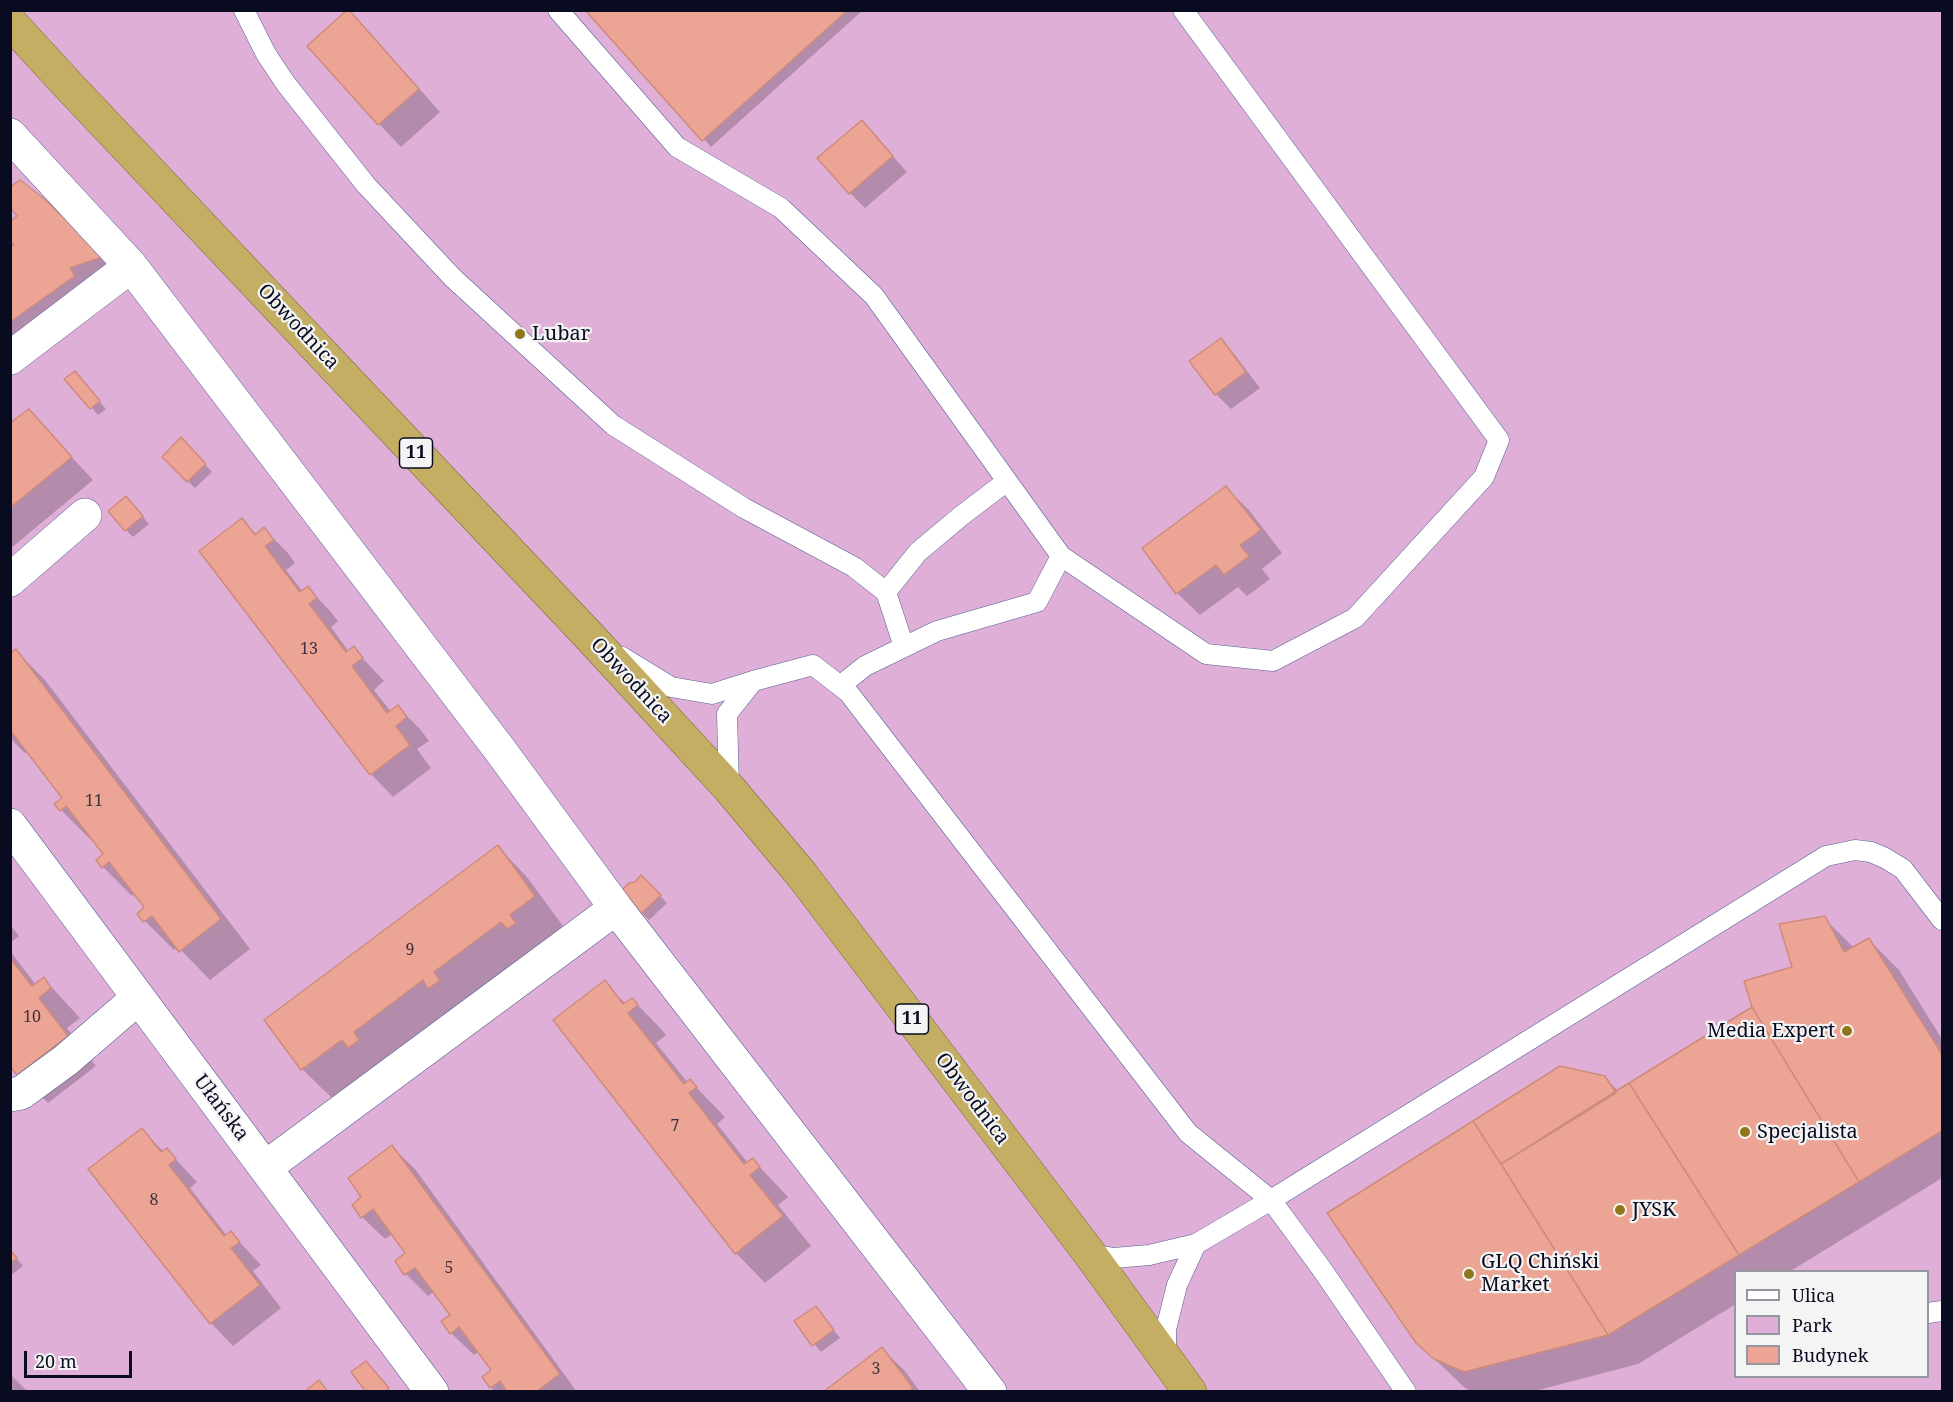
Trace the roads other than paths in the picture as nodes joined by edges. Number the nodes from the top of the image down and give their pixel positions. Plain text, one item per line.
1 (244, 10) edge
2 (558, 10) edge
3 (1183, 10) edge
4 (10, 22) edge
5 (10, 135) edge
6 (131, 266) junction
7 (10, 358) edge
8 (1007, 481) junction
9 (85, 515) dead end
10 (1061, 556) junction
11 (10, 580) edge
12 (886, 592) junction
13 (591, 638) junction
14 (904, 647) junction
15 (753, 681) junction
16 (840, 686) junction
17 (729, 788) junction
18 (10, 825) edge
19 (616, 908) junction
20 (1942, 921) edge
21 (138, 998) junction
22 (10, 1095) edge
23 (266, 1167) junction
24 (1271, 1200) junction
25 (1196, 1244) junction
26 (1090, 1254) junction
27 (1166, 1358) junction
28 (981, 1389) edge
29 (432, 1392) edge
30 (1190, 1392) edge
31 (1406, 1392) edge

1 - 12 lane
2 - 8 lane
3 - 10 lane
4 - 13 highway, Obwodnica / 11
5 - 6 street
6 - 7 street
6 - 19 street
8 - 10 lane
8 - 12 lane
9 - 11 street
10 - 14 lane
12 - 14 lane
13 - 15 lane
13 - 17 highway, Obwodnica / 11
14 - 16 lane
15 - 16 lane
15 - 17 lane
16 - 24 lane
17 - 26 highway, Obwodnica / 11
18 - 21 street, Ułańska
19 - 23 street
19 - 28 street
20 - 24 lane
21 - 22 street
21 - 23 street, Ułańska
23 - 29 street, Ułańska
24 - 25 lane
24 - 31 lane
25 - 26 lane
25 - 27 lane
26 - 27 highway, Obwodnica / 11
27 - 30 highway, Obwodnica / 11

